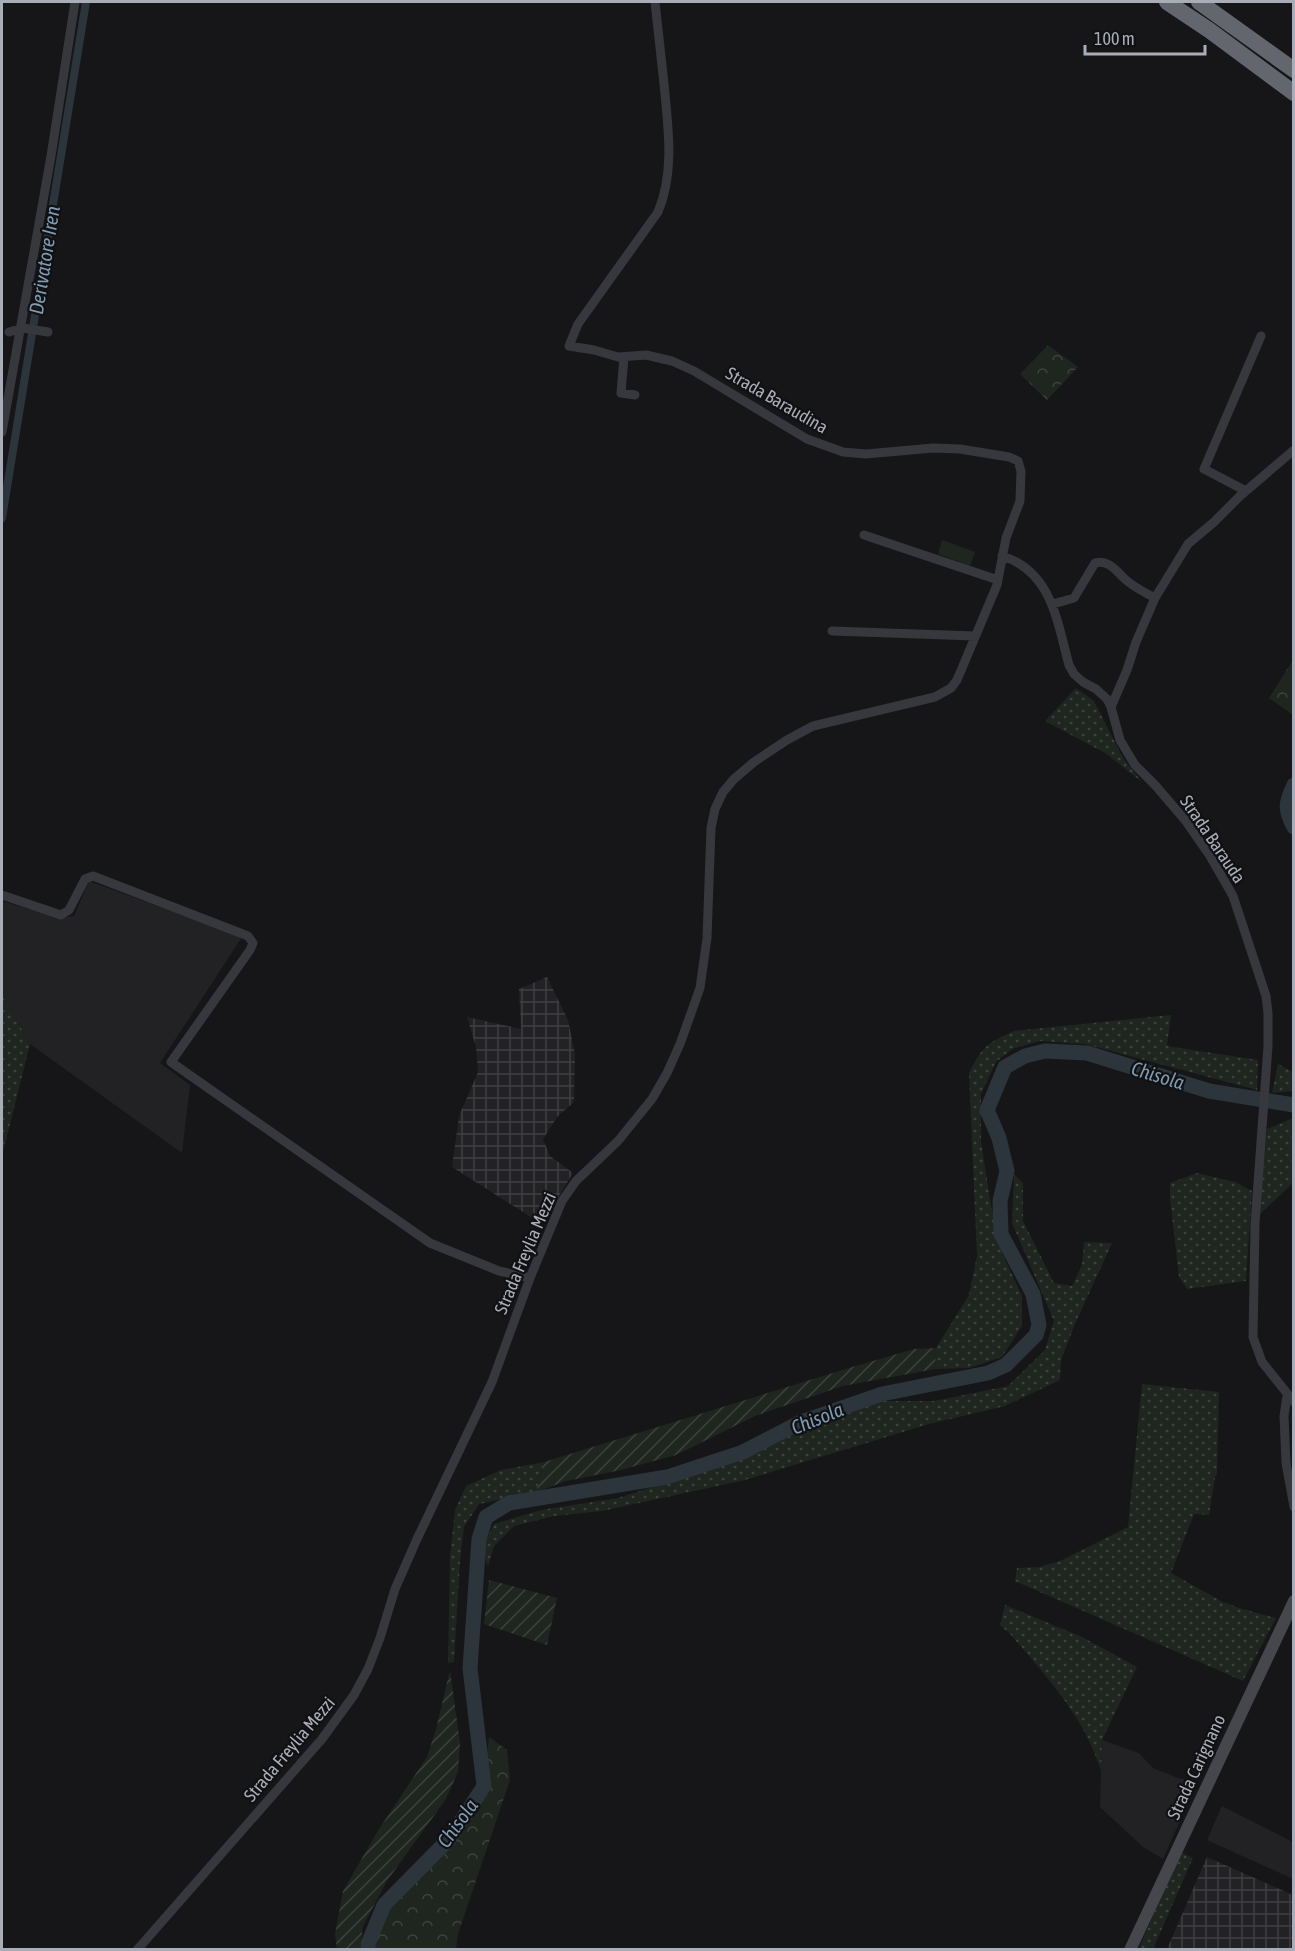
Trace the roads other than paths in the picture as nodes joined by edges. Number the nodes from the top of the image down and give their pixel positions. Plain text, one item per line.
1 (75, 2) edge
2 (655, 2) edge
3 (1167, 2) edge
4 (1199, 2) edge
5 (1293, 70) edge
6 (1293, 93) edge
7 (17, 330) junction
8 (48, 332) dead end
9 (1261, 336) dead end
10 (624, 357) junction
11 (635, 395) dead end
12 (2, 432) edge
13 (1293, 450) edge
14 (1246, 491) junction
15 (864, 535) dead end
16 (1002, 556) junction
17 (998, 580) junction
18 (1155, 598) junction
19 (1053, 604) junction
20 (832, 631) dead end
21 (975, 636) junction
22 (1111, 707) junction
23 (2, 895) edge
24 (530, 1278) junction
25 (1290, 1399) edge
26 (1293, 1507) edge
27 (1293, 1601) edge
28 (137, 1950) edge
29 (1130, 1950) edge

1 - 7 street
2 - 10 street, Strada Baraudina
3 - 6 highway
4 - 5 highway
7 - 8 street
7 - 12 street
9 - 14 street
10 - 11 street
10 - 16 street, Strada Baraudina
13 - 14 street
14 - 18 street
15 - 17 street
16 - 17 street, Strada Freylia Mezzi
16 - 19 street, Strada Barauda
17 - 21 street, Strada Freylia Mezzi
18 - 19 street
18 - 22 street
19 - 22 street, Strada Barauda
20 - 21 street
21 - 24 street, Strada Freylia Mezzi
22 - 25 street, Strada Barauda
23 - 24 street
24 - 28 street, Strada Freylia Mezzi
25 - 26 street
27 - 29 main road, Strada Carignano

